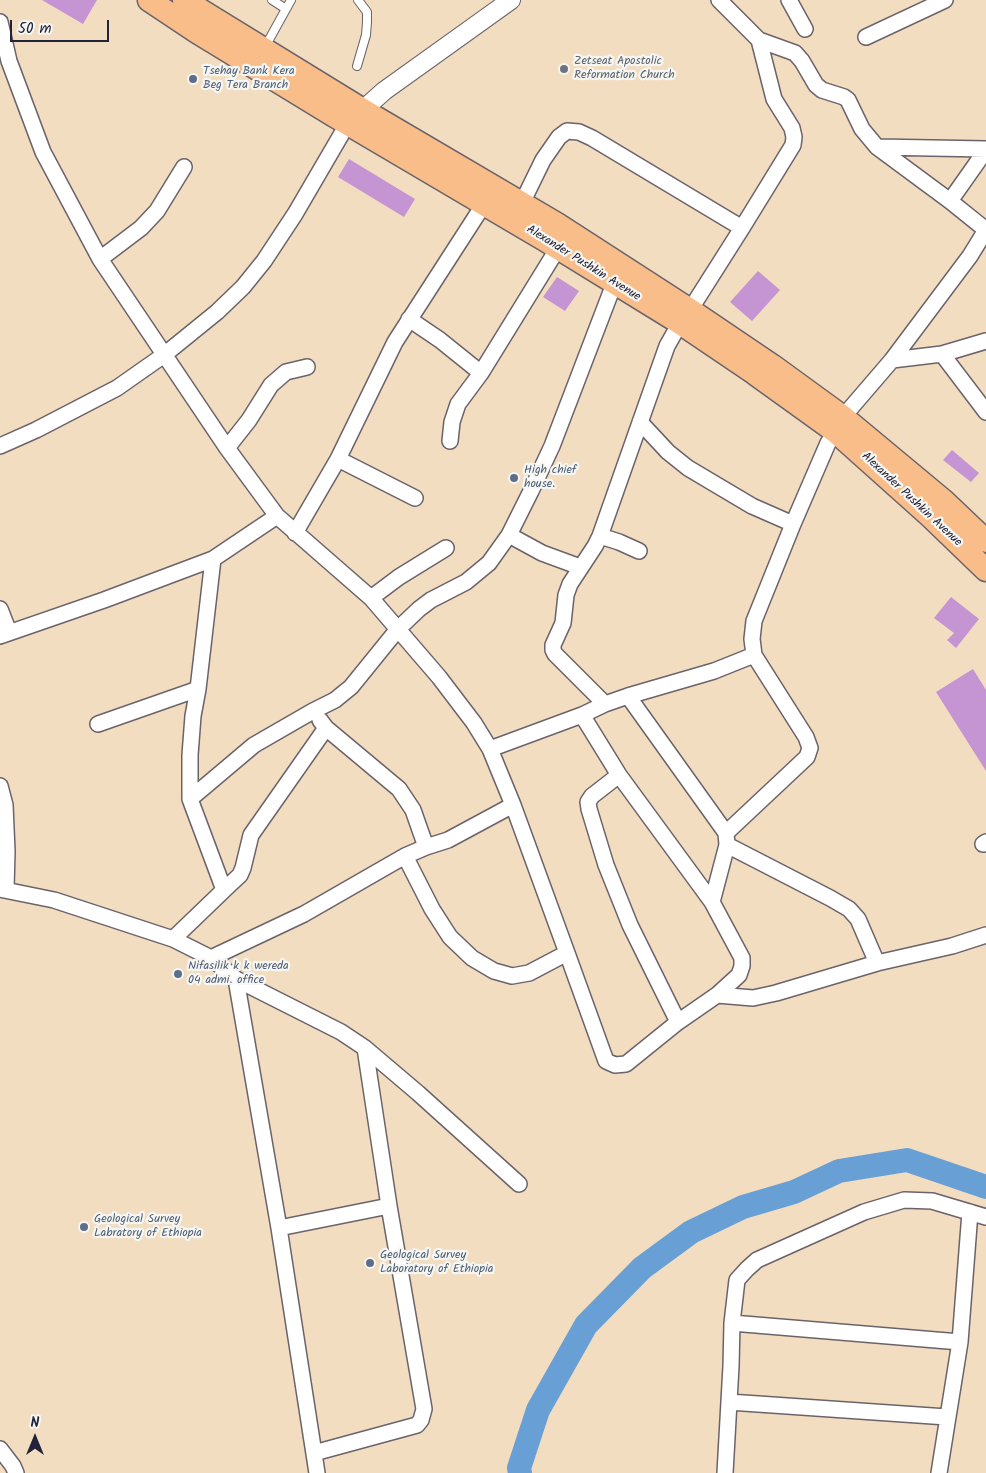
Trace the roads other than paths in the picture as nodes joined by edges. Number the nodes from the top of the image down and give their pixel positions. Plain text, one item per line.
1 (149, 0) edge
2 (184, 0) edge
3 (272, 0) edge
4 (291, 0) edge
5 (358, 0) edge
6 (511, 0) edge
7 (719, 0) edge
8 (789, 0) edge
9 (945, 0) edge
10 (286, 9) junction
11 (0, 22) edge
12 (805, 30) dead end
13 (866, 37) dead end
14 (759, 40) junction
15 (264, 48) junction
16 (5, 63) edge
17 (357, 66) dead end
18 (355, 116) junction
19 (877, 147) junction
20 (986, 149) edge
21 (184, 167) dead end
22 (950, 201) junction
23 (522, 203) junction
24 (484, 204) junction
25 (742, 228) junction
26 (986, 230) edge
27 (553, 237) junction
28 (100, 260) junction
29 (614, 284) junction
30 (685, 317) junction
31 (409, 319) junction
32 (986, 341) edge
33 (942, 354) junction
34 (164, 355) junction
35 (892, 360) junction
36 (307, 367) dead end
37 (480, 373) junction
38 (986, 412) edge
39 (640, 422) junction
40 (840, 424) junction
41 (450, 441) dead end
42 (0, 446) edge
43 (227, 448) junction
44 (338, 459) junction
45 (415, 498) dead end
46 (277, 516) junction
47 (793, 524) junction
48 (295, 532) junction
49 (509, 535) junction
50 (600, 536) junction
51 (986, 541) edge
52 (446, 548) dead end
53 (639, 551) dead end
54 (213, 559) junction
55 (580, 567) junction
56 (986, 570) edge
57 (371, 598) junction
58 (0, 608) edge
59 (398, 629) junction
60 (4, 634) edge
61 (754, 655) junction
62 (198, 689) junction
63 (628, 696) junction
64 (605, 704) junction
65 (313, 711) junction
66 (582, 715) junction
67 (98, 724) dead end
68 (326, 728) junction
69 (490, 749) junction
70 (619, 775) junction
71 (0, 786) edge
72 (190, 799) junction
73 (513, 805) junction
74 (727, 839) junction
75 (426, 847) junction
76 (404, 856) junction
77 (3, 889) edge
78 (224, 890) junction
79 (712, 902) junction
80 (986, 935) edge
81 (173, 939) junction
82 (567, 952) junction
83 (211, 958) junction
84 (877, 963) junction
85 (236, 979) junction
86 (717, 995) junction
87 (678, 1022) junction
88 (365, 1048) junction
89 (519, 1184) dead end
90 (389, 1206) junction
91 (970, 1212) junction
92 (986, 1217) edge
93 (278, 1228) junction
94 (732, 1323) junction
95 (960, 1342) junction
96 (729, 1402) junction
97 (947, 1417) junction
98 (0, 1449) edge
99 (314, 1453) junction
100 (16, 1473) edge
101 (317, 1473) edge
102 (725, 1473) edge
103 (939, 1473) edge

1 - 18 main road, Alexander Pushkin Avenue
2 - 15 main road, Alexander Pushkin Avenue
3 - 10 lane
4 - 10 lane
5 - 17 lane
6 - 18 street
7 - 14 street
8 - 12 street
9 - 13 street
10 - 15 lane
11 - 16 street
14 - 19 street
14 - 25 street
15 - 18 main road, Alexander Pushkin Avenue
16 - 28 street
18 - 23 main road, Alexander Pushkin Avenue
18 - 24 main road, Alexander Pushkin Avenue
18 - 34 street
19 - 20 street
19 - 22 street
20 - 22 street
21 - 28 street
22 - 26 street
23 - 25 street
23 - 27 main road, Alexander Pushkin Avenue
24 - 27 main road, Alexander Pushkin Avenue
24 - 31 street
25 - 30 street
26 - 35 street
27 - 29 main road, Alexander Pushkin Avenue
27 - 30 main road, Alexander Pushkin Avenue
27 - 37 street
28 - 34 street
29 - 30 main road, Alexander Pushkin Avenue
29 - 49 street
30 - 39 street
30 - 40 main road, Alexander Pushkin Avenue
31 - 37 street
31 - 44 street
32 - 33 street
33 - 35 street
33 - 38 street
34 - 42 street
34 - 43 street
35 - 40 street
36 - 43 street
37 - 41 street
39 - 47 street
39 - 50 street
40 - 47 street
40 - 51 main road, Alexander Pushkin Avenue
40 - 56 main road, Alexander Pushkin Avenue
43 - 46 street
44 - 45 street
44 - 48 street
46 - 48 street
46 - 54 street
47 - 61 street
48 - 57 street
49 - 55 street
49 - 59 street
50 - 53 street
50 - 55 street
52 - 57 street
54 - 60 street
54 - 62 street
55 - 64 street
57 - 59 street
58 - 60 street
59 - 65 street
59 - 69 street
61 - 63 street
61 - 74 street
62 - 67 street
62 - 72 street
63 - 64 street
63 - 74 street
64 - 66 street
65 - 68 street
65 - 72 street
66 - 69 street
66 - 70 street
68 - 75 street
68 - 78 street
69 - 73 street
70 - 79 street
70 - 87 street
71 - 77 street
72 - 78 street
73 - 75 street
73 - 82 street
74 - 79 street
74 - 84 street
75 - 76 street
76 - 82 street
76 - 83 street
77 - 81 street
78 - 81 street
79 - 86 street
80 - 84 street
81 - 83 street
82 - 87 street
83 - 85 street
84 - 86 street
85 - 88 street
85 - 93 street
86 - 87 street
88 - 89 street
88 - 90 street
90 - 93 street
90 - 99 street
91 - 92 street
91 - 94 street
91 - 95 street
93 - 99 street
94 - 95 street
94 - 96 street
95 - 97 street
96 - 97 street
96 - 102 street
97 - 103 street
98 - 100 street
99 - 101 street

